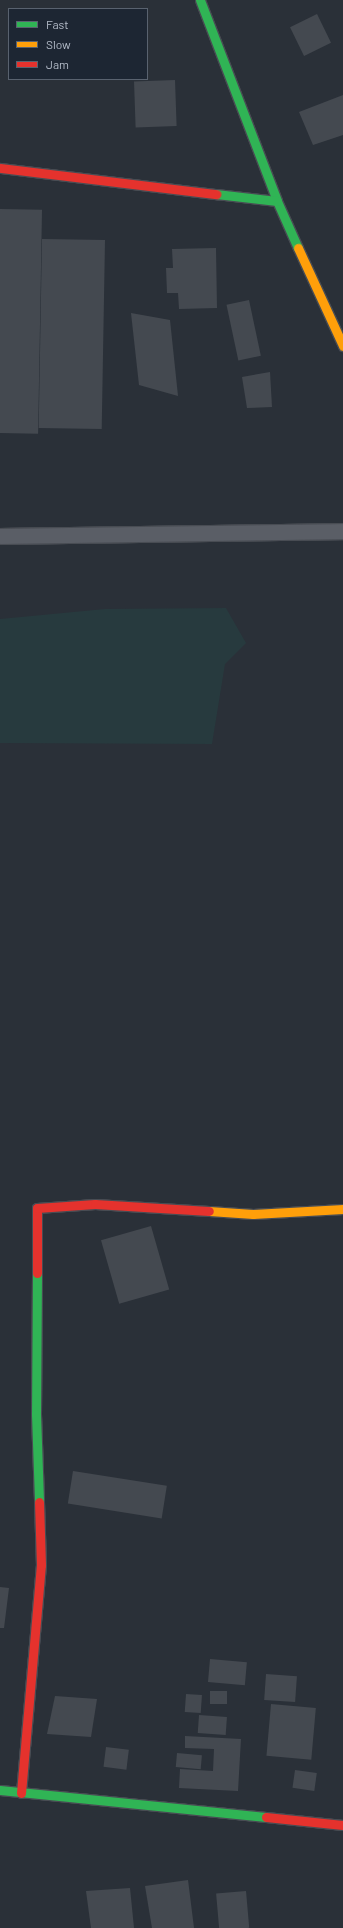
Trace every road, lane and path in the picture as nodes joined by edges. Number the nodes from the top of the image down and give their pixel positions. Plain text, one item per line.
1 (200, 0) edge
2 (0, 168) edge
3 (278, 201) junction
4 (343, 346) edge
5 (343, 531) edge
6 (0, 536) edge
7 (343, 1209) edge
8 (0, 1790) edge
9 (21, 1793) junction
10 (343, 1825) edge

1 - 3 street
2 - 3 street
3 - 4 street
5 - 6 lane
7 - 9 street
8 - 9 street
9 - 10 street

